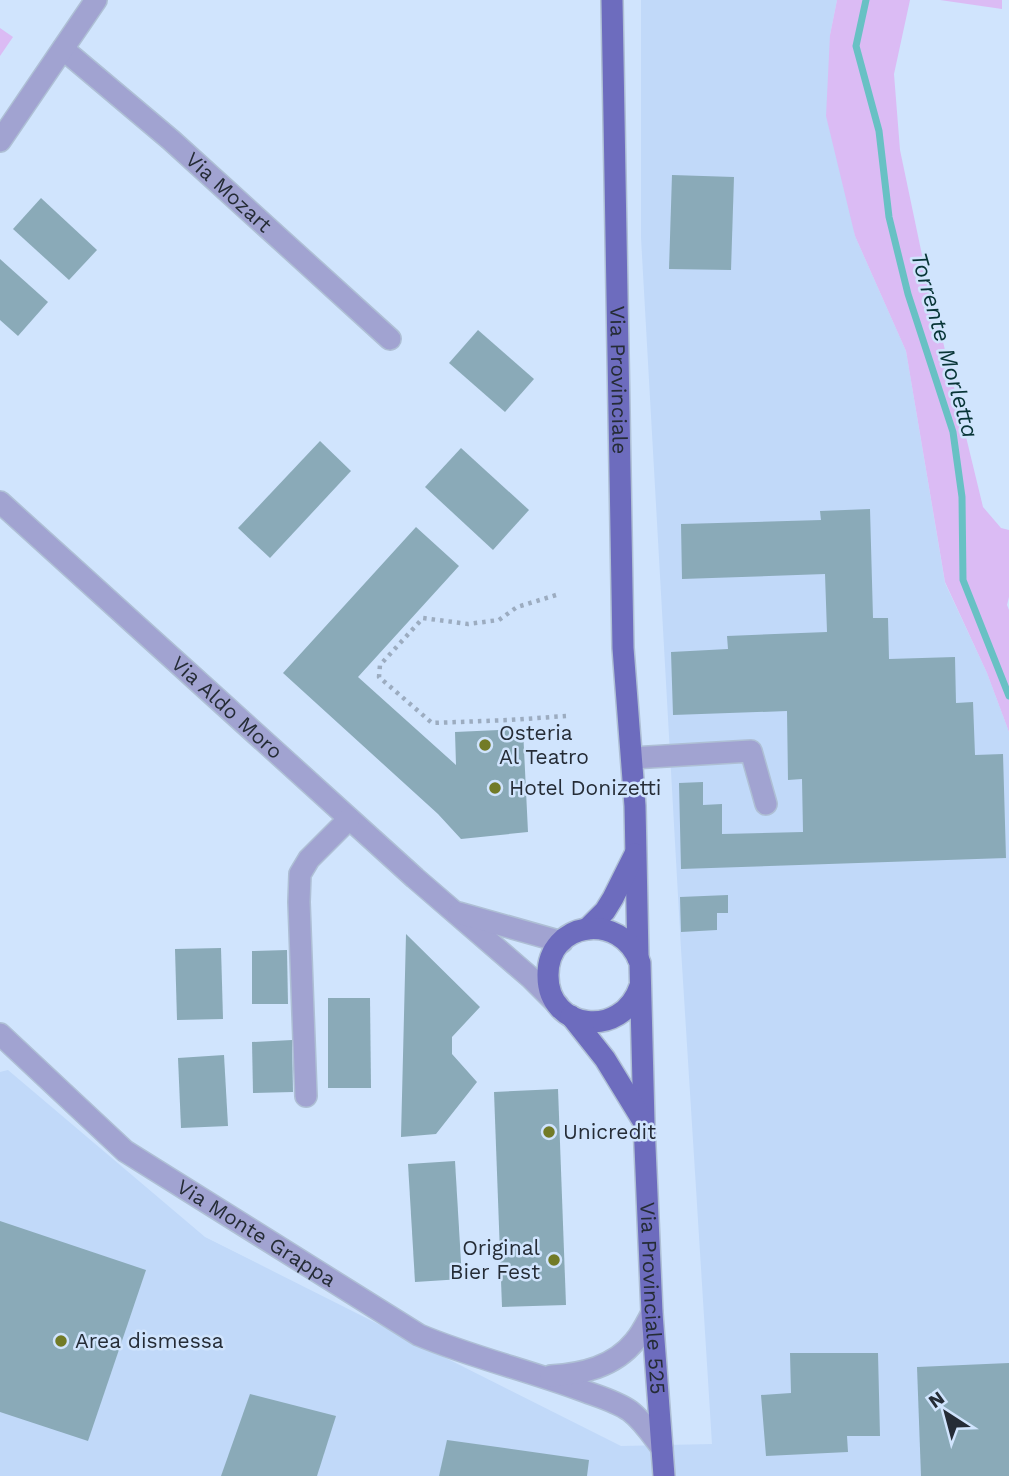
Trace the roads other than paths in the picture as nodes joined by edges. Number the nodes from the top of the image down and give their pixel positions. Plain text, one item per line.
1 (96, 0) edge
2 (612, 0) edge
3 (63, 49) junction
4 (0, 141) edge
5 (390, 339) dead end
6 (0, 502) edge
7 (632, 758) junction
8 (766, 804) dead end
9 (349, 819) junction
10 (637, 849) junction
11 (454, 912) junction
12 (587, 929) junction
13 (562, 942) junction
14 (638, 958) junction
15 (640, 986) junction
16 (565, 1010) junction
17 (4, 1043) edge
18 (306, 1096) dead end
19 (644, 1123) junction
20 (652, 1313) junction
21 (545, 1377) junction
22 (662, 1447) junction
23 (664, 1476) edge

1 - 3 street
2 - 7 main road, Via Provinciale
3 - 4 street
3 - 5 street, Via Mozart
6 - 9 street, Via Aldo Moro
7 - 8 street
7 - 10 main road, Via Provinciale 525
9 - 11 street, Via Aldo Moro
9 - 18 street
10 - 12 main road, Via Provinciale 525
10 - 14 main road, Via Provinciale 525
11 - 13 street, Via Aldo Moro
11 - 16 street, Via Aldo Moro
12 - 13 main road, Via Provinciale 525
12 - 14 main road
13 - 16 main road, Via Provinciale 525
14 - 15 main road, Via Provinciale 525
15 - 16 main road
15 - 19 main road, Via Provinciale 525
16 - 19 main road, Via Provinciale 525
17 - 21 street, Via Monte Grappa
19 - 20 main road, Via Provinciale 525
20 - 21 street
20 - 22 main road, Via Provinciale 525
21 - 22 street, Via Monte Grappa
22 - 23 main road, Via Provinciale 525

